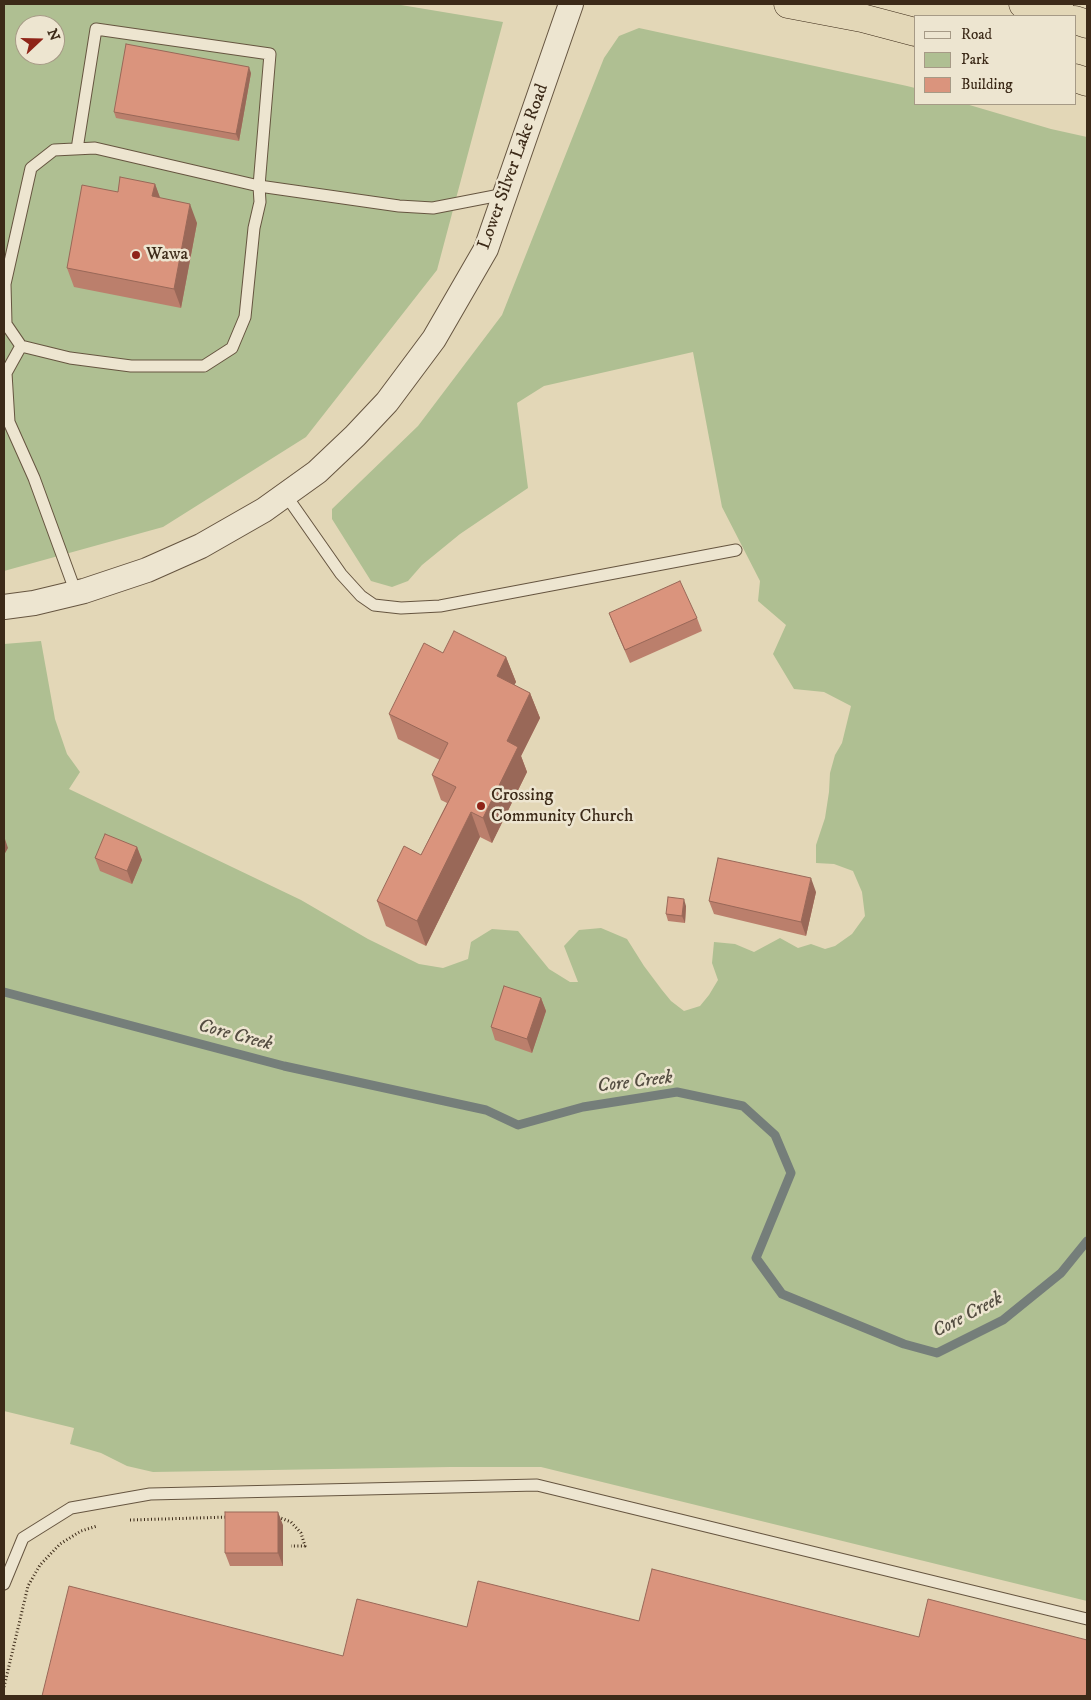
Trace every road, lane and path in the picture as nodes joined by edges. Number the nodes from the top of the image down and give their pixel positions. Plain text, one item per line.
1 (571, 4) edge
2 (788, 4) edge
3 (1023, 4) edge
4 (1061, 15) edge
5 (914, 32) edge
6 (77, 149) junction
7 (259, 186) junction
8 (505, 194) junction
9 (21, 346) junction
10 (286, 494) junction
11 (736, 550) dead end
12 (76, 594) junction
13 (4, 607) edge
14 (275, 1516) edge
15 (236, 1517) edge
16 (128, 1520) dead end
17 (102, 1524) dead end
18 (291, 1546) dead end
19 (4, 1584) edge
20 (1087, 1619) edge
21 (4, 1687) edge

1 - 8 street, Lower Silver Lake Road
2 - 5 highway
3 - 4 highway
6 - 7 lane
6 - 7 lane
6 - 9 lane
7 - 8 lane
7 - 9 lane
8 - 10 street, Lower Silver Lake Road
9 - 12 lane
10 - 11 lane
10 - 12 street, Lower Silver Lake Road
12 - 13 street, Lower Silver Lake Road
14 - 18 path
15 - 16 path
17 - 21 path
19 - 20 lane

